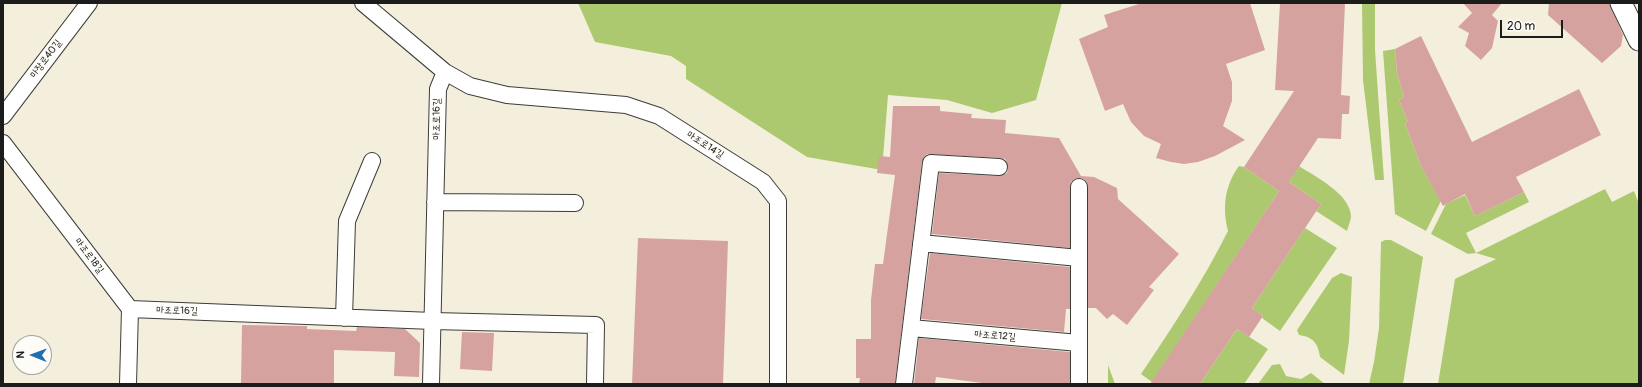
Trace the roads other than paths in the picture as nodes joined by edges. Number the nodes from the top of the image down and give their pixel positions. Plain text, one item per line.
1 (89, 3) edge
2 (363, 3) edge
3 (1621, 3) edge
4 (1639, 40) edge
5 (445, 72) junction
6 (3, 116) edge
7 (3, 143) edge
8 (372, 161) dead end
9 (999, 167) dead end
10 (1079, 187) dead end
11 (435, 202) junction
12 (575, 203) dead end
13 (921, 243) junction
14 (1079, 258) junction
15 (130, 310) junction
16 (344, 318) junction
17 (433, 321) junction
18 (911, 328) junction
19 (1079, 343) junction
20 (128, 384) edge
21 (431, 384) edge
22 (595, 384) edge
23 (778, 384) edge
24 (904, 384) edge
25 (1079, 384) edge

1 - 6 street, 마장로40길
2 - 5 street
3 - 4 street
5 - 11 street, 마조로16길
5 - 23 street, 마조로14길
7 - 15 street, 마조로18길
8 - 16 street
9 - 13 street
10 - 14 street
11 - 12 street
11 - 17 street, 마조로16길
13 - 14 street
13 - 18 street
14 - 19 street
15 - 16 street, 마조로16길
15 - 20 street
16 - 17 street, 마조로16길
17 - 21 street, 마조로16길
17 - 22 street, 마조로16길
18 - 19 street, 마조로12길
18 - 24 street
19 - 25 street

